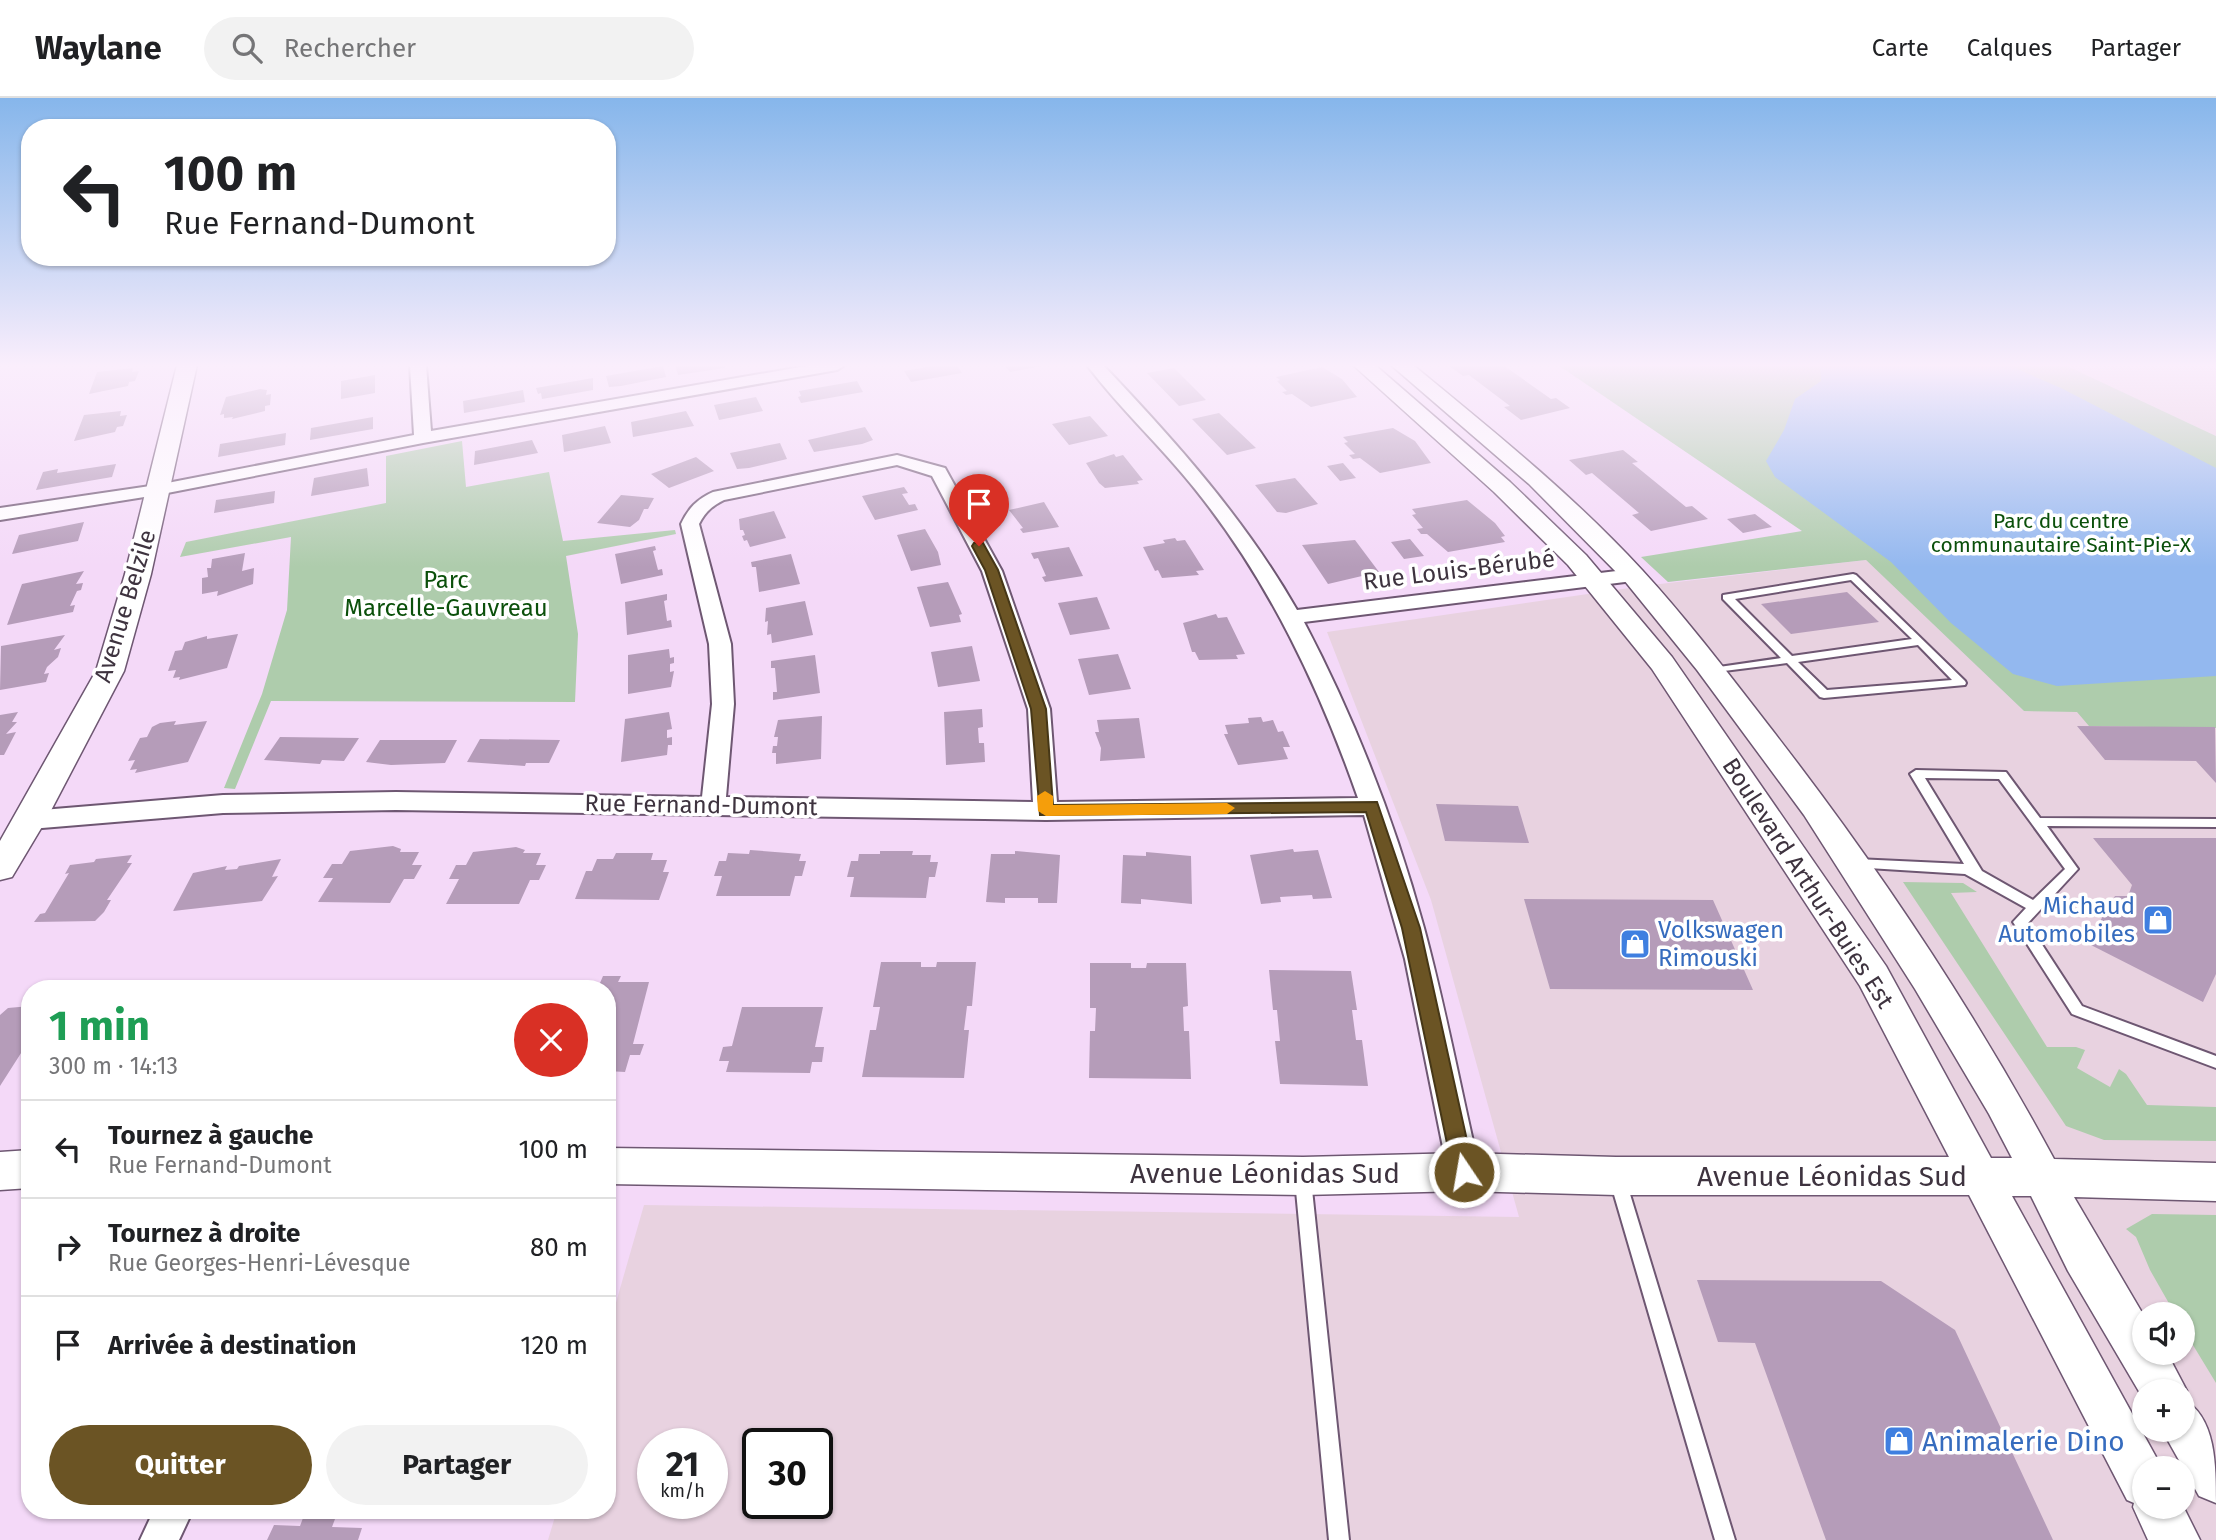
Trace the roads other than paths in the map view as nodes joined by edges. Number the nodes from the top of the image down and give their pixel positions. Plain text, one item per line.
1 (172, 432) edge
2 (423, 432) edge
3 (455, 432) edge
4 (1155, 432) edge
5 (1440, 432) edge
6 (1481, 432) edge
7 (423, 438) junction
8 (158, 491) junction
9 (0, 514) edge
10 (1633, 575) junction
11 (1593, 579) junction
12 (1292, 617) junction
13 (1920, 641) junction
14 (1789, 661) junction
15 (1712, 671) junction
16 (713, 805) junction
17 (1372, 806) junction
18 (1046, 811) junction
19 (30, 820) junction
20 (2037, 822) junction
21 (2216, 823) edge
22 (1853, 864) junction
23 (0, 867) edge
24 (1977, 874) junction
25 (2035, 907) junction
26 (2216, 1062) edge
27 (616, 1166) edge
28 (21, 1170) edge
29 (0, 1171) edge
30 (1464, 1172) junction
31 (1303, 1176) junction
32 (1616, 1176) junction
33 (1980, 1177) junction
34 (2043, 1180) junction
35 (2216, 1182) edge
36 (2157, 1379) edge
37 (2194, 1442) edge
38 (2132, 1461) edge
39 (2216, 1479) edge
40 (170, 1519) edge
41 (2164, 1519) edge
42 (159, 1540) edge
43 (1339, 1540) edge
44 (1725, 1540) edge
45 (2175, 1540) edge

1 - 8 street, Avenue Belzile
2 - 7 street
3 - 7 street
4 - 12 street
5 - 11 street, Boulevard Arthur-Buies Est
6 - 10 street, Boulevard Arthur-Buies Est
7 - 8 street
8 - 9 street
8 - 19 street, Avenue Belzile
10 - 11 street, Rue Louis-Bérubé
10 - 15 street, Boulevard Arthur-Buies Est
11 - 12 street, Rue Louis-Bérubé
11 - 33 street, Boulevard Arthur-Buies Est
12 - 17 street
13 - 14 lane
13 - 14 lane
13 - 14 lane
14 - 15 lane
15 - 22 street, Boulevard Arthur-Buies Est
16 - 18 street, Rue Fernand-Dumont
16 - 18 street
16 - 19 street, Rue Fernand-Dumont
17 - 18 street, Rue Fernand-Dumont
17 - 30 street
19 - 23 street, Avenue Belzile
20 - 21 lane
20 - 24 lane
20 - 25 lane
22 - 24 lane
22 - 34 street, Boulevard Arthur-Buies Est
24 - 25 lane
25 - 26 lane
27 - 31 street, Avenue Léonidas Sud
28 - 29 street
30 - 31 street, Avenue Léonidas Sud
30 - 32 street, Avenue Léonidas Sud
31 - 43 lane
32 - 33 street, Avenue Léonidas Sud
32 - 44 lane
33 - 34 street, Avenue Léonidas Sud
33 - 38 street, Boulevard Arthur-Buies Est
34 - 35 street, Avenue Léonidas Sud
34 - 36 street, Boulevard Arthur-Buies Est
37 - 39 street
40 - 42 street
41 - 45 street

